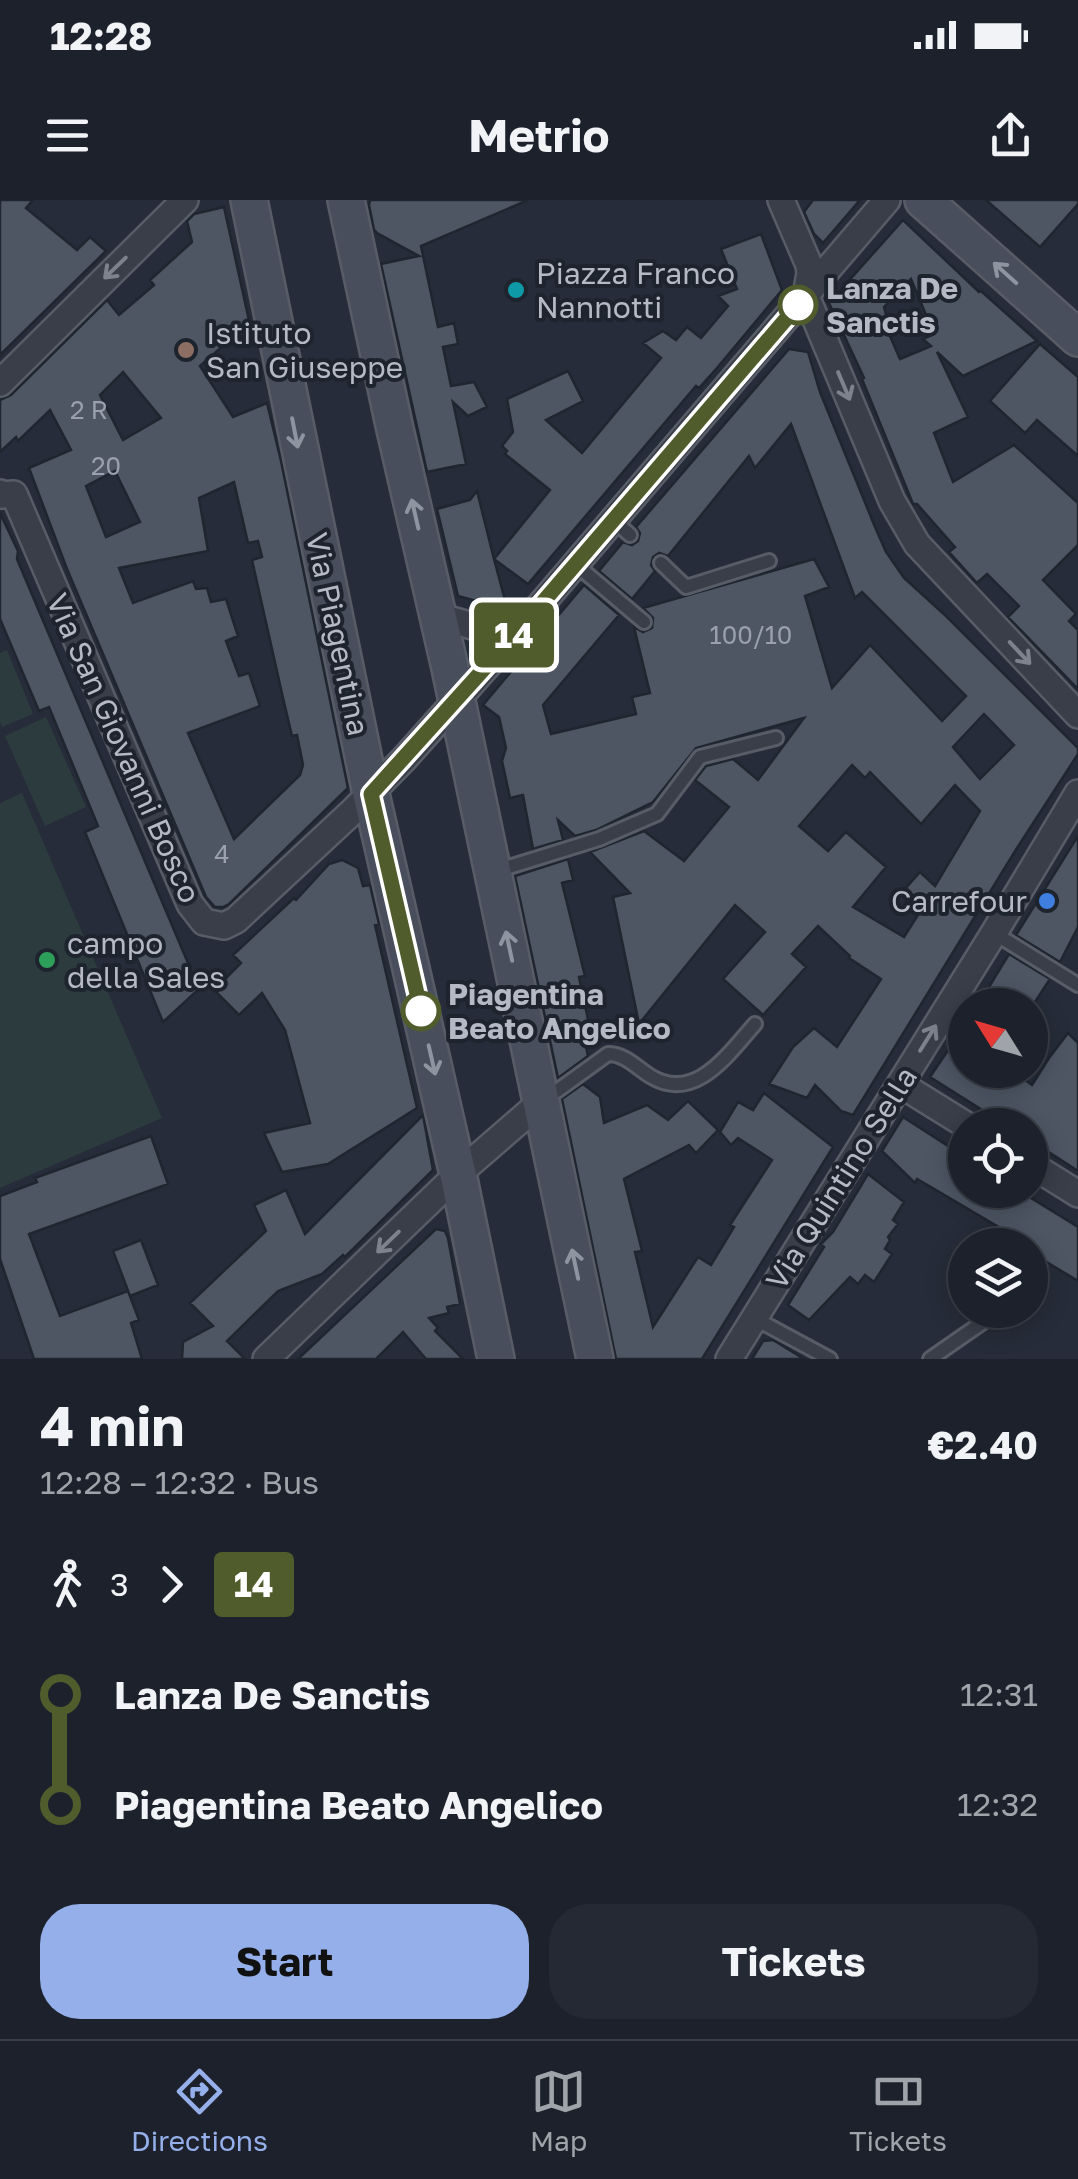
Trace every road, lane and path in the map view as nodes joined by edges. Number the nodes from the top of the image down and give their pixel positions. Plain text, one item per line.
1 (185, 200) edge
2 (249, 200) edge
3 (346, 200) edge
4 (780, 200) edge
5 (887, 200) edge
6 (924, 200) edge
7 (806, 296) junction
8 (1078, 338) edge
9 (0, 383) edge
10 (7, 494) edge
11 (769, 561) dead end
12 (661, 563) dead end
13 (574, 564) junction
14 (438, 616) junction
15 (644, 622) dead end
16 (519, 630) junction
17 (456, 700) junction
18 (1078, 715) edge
19 (776, 738) dead end
20 (1078, 793) edge
21 (371, 794) junction
22 (494, 872) junction
23 (994, 934) junction
24 (1078, 985) edge
25 (755, 1024) dead end
26 (900, 1084) junction
27 (541, 1102) junction
28 (948, 1114) edge
29 (458, 1174) junction
30 (1048, 1175) edge
31 (1078, 1194) edge
32 (754, 1318) junction
33 (975, 1328) edge
34 (266, 1359) edge
35 (496, 1359) edge
36 (596, 1359) edge
37 (729, 1359) edge
38 (830, 1359) edge
39 (930, 1359) edge

1 -> 9 street
2 -> 21 street, Via Piagentina
14 -> 3 street
4 - 7 street
5 - 7 street
8 -> 6 street
7 - 13 street
7 -> 18 street
10 - 21 street, Via San Giovanni Bosco
11 - 12 lane
13 - 15 lane
13 - 16 street
14 - 16 street
14 - 17 street
16 - 17 street
17 - 21 street
17 - 22 street
19 - 22 lane
20 - 23 street, Via Quintino Sella
21 -> 29 street, Via Piagentina
27 -> 22 street
23 - 24 lane
26 -> 23 street, Via Quintino Sella
25 - 27 lane
26 - 28 street
26 - 32 street, Via Quintino Sella
27 - 29 street
36 -> 27 street
29 -> 34 street
29 - 35 street, Via Piagentina
30 - 31 street
32 - 37 street, Via Quintino Sella
32 - 38 lane
33 - 39 lane

